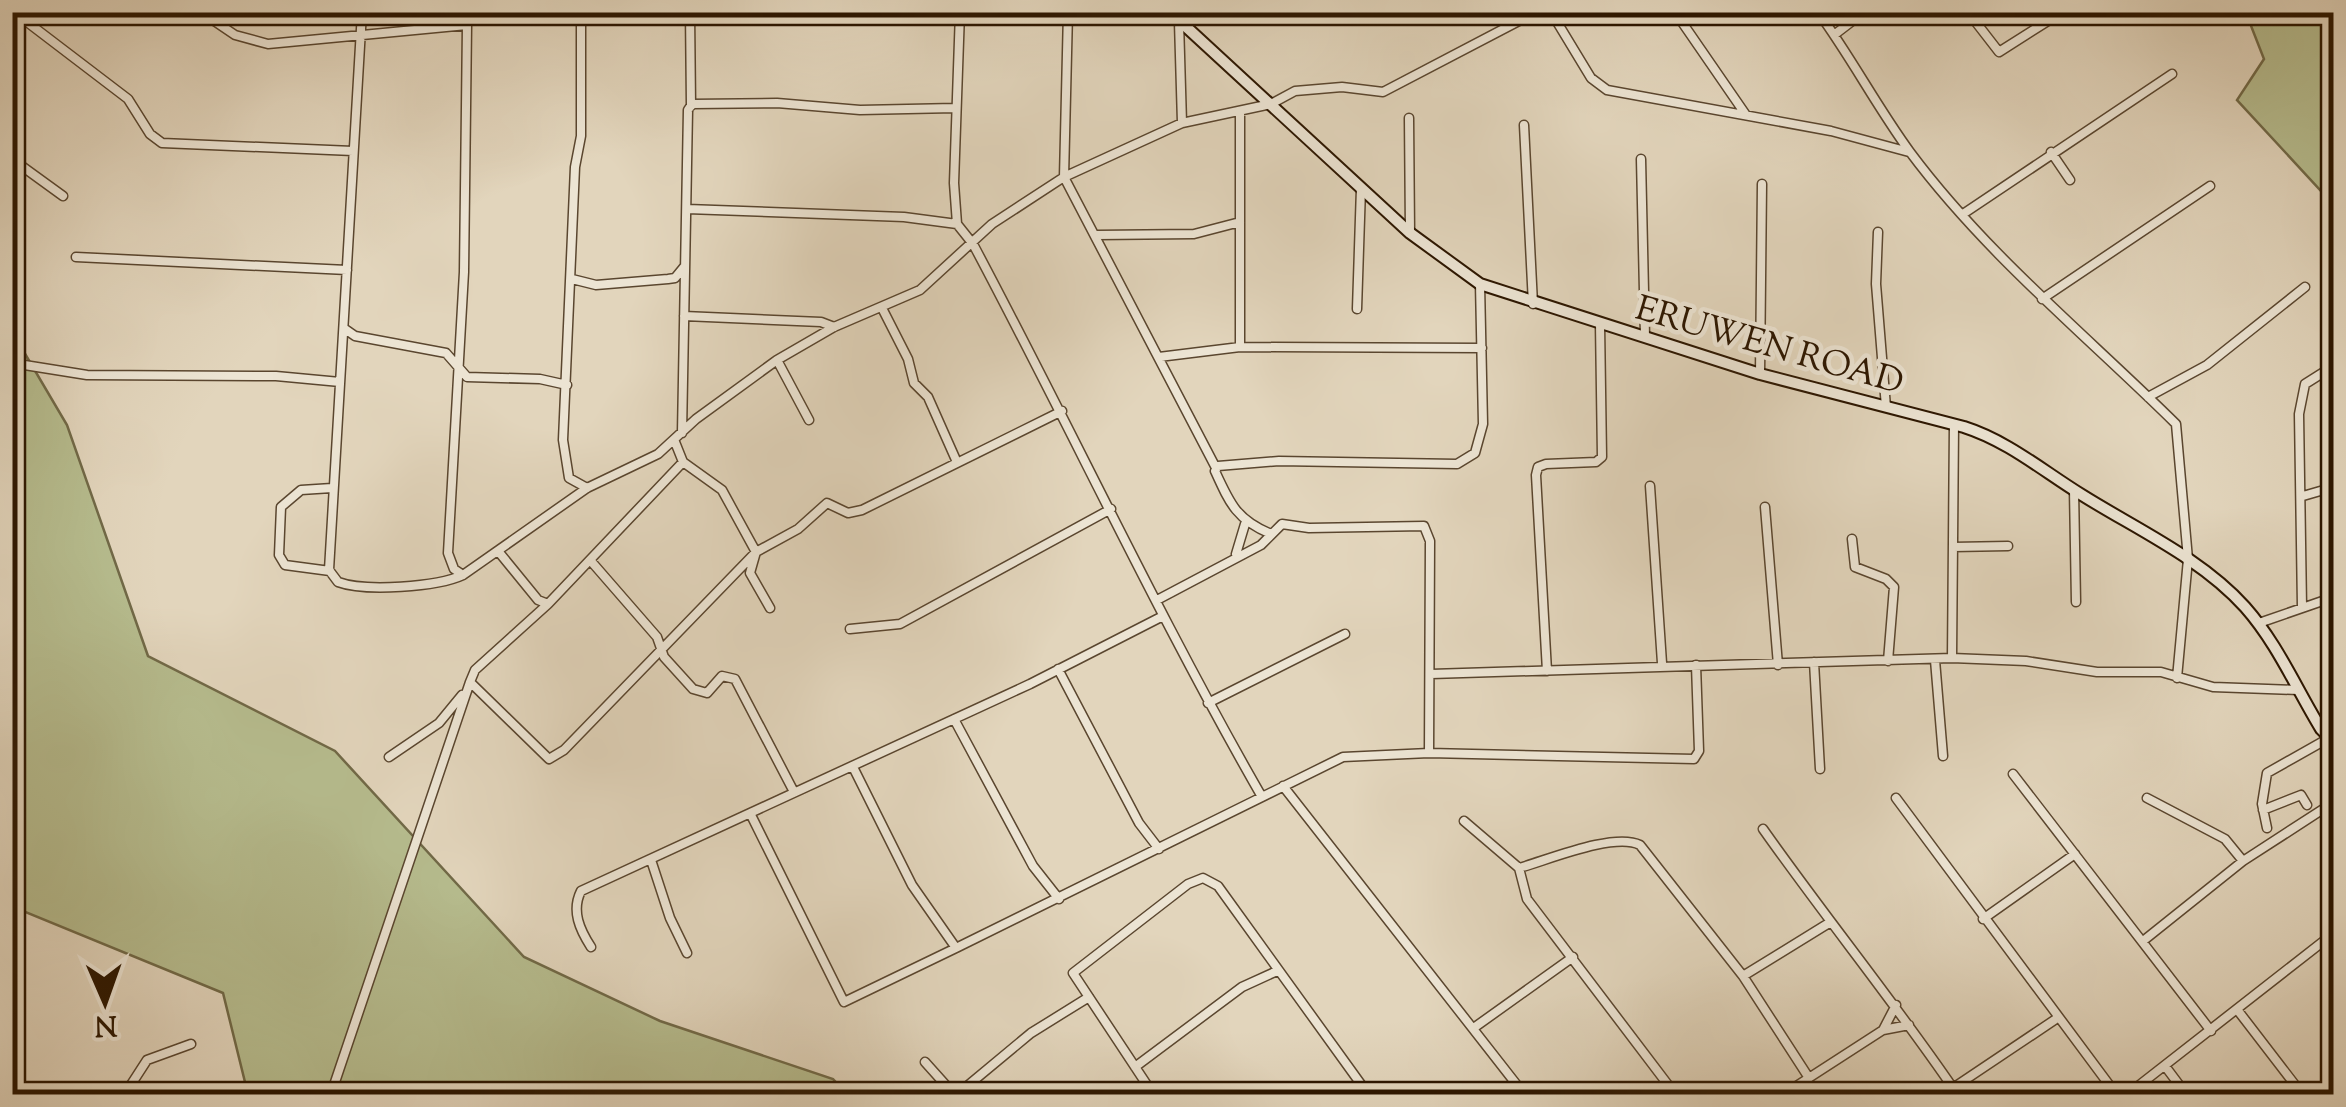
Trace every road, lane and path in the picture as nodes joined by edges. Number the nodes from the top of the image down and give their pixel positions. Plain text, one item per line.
1 (14, 12) edge
2 (201, 12) edge
3 (362, 12) edge
4 (472, 12) edge
5 (581, 12) edge
6 (690, 12) edge
7 (960, 12) edge
8 (1068, 12) edge
9 (1170, 12) edge
10 (1536, 12) edge
11 (1551, 12) edge
12 (1675, 12) edge
13 (1818, 12) edge
14 (1864, 12) edge
15 (1968, 12) edge
16 (2062, 12) edge
17 (1179, 22) junction
18 (467, 25) junction
19 (359, 34) junction
20 (1834, 35) junction
21 (2172, 74) dead end
22 (1270, 104) junction
23 (691, 106) junction
24 (955, 108) junction
25 (1240, 111) junction
26 (1746, 114) junction
27 (1409, 118) dead end
28 (1182, 123) junction
29 (1524, 125) dead end
30 (353, 151) junction
31 (1910, 152) junction
32 (2051, 152) junction
33 (12, 158) edge
34 (1641, 159) dead end
35 (1064, 177) junction
36 (2070, 180) dead end
37 (1762, 184) dead end
38 (2210, 186) dead end
39 (1361, 188) junction
40 (63, 196) dead end
41 (687, 209) junction
42 (1963, 214) junction
43 (1240, 222) junction
44 (957, 224) junction
45 (1878, 232) dead end
46 (1410, 233) junction
47 (1097, 235) junction
48 (973, 244) junction
49 (76, 257) dead end
50 (684, 267) junction
51 (347, 270) junction
52 (572, 279) junction
53 (1480, 284) junction
54 (2305, 287) dead end
55 (2042, 298) junction
56 (1533, 304) junction
57 (882, 308) junction
58 (1358, 308) dead end
59 (684, 316) junction
60 (1600, 324) junction
61 (834, 327) junction
62 (345, 329) junction
63 (355, 336) junction
64 (1645, 336) junction
65 (1240, 347) junction
66 (1482, 348) junction
67 (342, 350) junction
68 (1159, 356) junction
69 (776, 360) junction
70 (12, 364) edge
71 (456, 367) junction
72 (2324, 372) dead end
73 (1760, 374) junction
74 (340, 382) junction
75 (567, 385) junction
76 (2148, 397) junction
77 (1886, 407) junction
78 (1062, 411) junction
79 (809, 420) dead end
80 (1954, 424) junction
81 (682, 434) junction
82 (675, 442) junction
83 (956, 460) junction
84 (683, 462) junction
85 (1216, 468) junction
86 (1650, 486) dead end
87 (2334, 487) edge
88 (332, 488) junction
89 (587, 488) junction
90 (2074, 490) junction
91 (2303, 496) junction
92 (1765, 506) dead end
93 (1111, 509) junction
94 (1246, 524) junction
95 (1271, 534) junction
96 (1852, 539) dead end
97 (2008, 546) dead end
98 (1952, 547) junction
99 (498, 551) junction
100 (756, 552) junction
101 (1236, 554) junction
102 (2188, 559) junction
103 (590, 560) junction
104 (330, 571) junction
105 (463, 576) junction
106 (2334, 597) edge
107 (1157, 600) junction
108 (2076, 602) dead end
109 (548, 604) junction
110 (770, 608) dead end
111 (2302, 608) junction
112 (1162, 616) junction
113 (2260, 623) junction
114 (850, 629) dead end
115 (1345, 634) dead end
116 (660, 646) junction
117 (1952, 658) junction
118 (1935, 660) junction
119 (1888, 661) junction
120 (1814, 662) junction
121 (1662, 663) junction
122 (1778, 664) junction
123 (1696, 665) junction
124 (1058, 670) junction
125 (1546, 671) junction
126 (1431, 674) junction
127 (2177, 678) junction
128 (470, 682) junction
129 (2298, 690) junction
130 (1208, 703) junction
131 (954, 719) junction
132 (2334, 722) edge
133 (2328, 736) edge
134 (1429, 753) junction
135 (1943, 756) dead end
136 (389, 757) dead end
137 (853, 767) junction
138 (1820, 769) dead end
139 (2012, 774) dead end
140 (1284, 786) junction
141 (794, 792) junction
142 (1262, 797) junction
143 (1896, 798) dead end
144 (2147, 798) dead end
145 (2334, 802) edge
146 (2307, 805) dead end
147 (2263, 810) junction
148 (750, 813) junction
149 (1464, 820) dead end
150 (1763, 828) dead end
151 (2267, 828) dead end
152 (1159, 849) junction
153 (2075, 854) junction
154 (651, 860) junction
155 (2243, 861) junction
156 (1519, 868) junction
157 (1059, 899) junction
158 (1983, 919) junction
159 (1829, 923) junction
160 (2334, 933) edge
161 (2143, 940) junction
162 (591, 947) dead end
163 (956, 948) junction
164 (686, 953) dead end
165 (1574, 957) junction
166 (1277, 971) junction
167 (1743, 976) junction
168 (1088, 997) junction
169 (1896, 1005) junction
170 (2239, 1012) junction
171 (2056, 1019) junction
172 (1910, 1024) junction
173 (1475, 1028) junction
174 (1883, 1030) junction
175 (2211, 1031) junction
176 (192, 1044) dead end
177 (925, 1062) dead end
178 (2165, 1066) junction
179 (1135, 1068) junction
180 (1808, 1078) junction
181 (1952, 1088) junction
182 (1148, 1093) edge
183 (125, 1094) edge
184 (331, 1094) edge
185 (1368, 1094) edge
186 (1524, 1094) edge
187 (1675, 1094) edge
188 (1784, 1094) edge
189 (1944, 1094) edge
190 (2116, 1094) edge
191 (2128, 1094) edge
192 (2186, 1094) edge
193 (2302, 1094) edge

1 - 30 street
2 - 19 street
3 - 19 street
4 - 18 street
5 - 52 street
6 - 23 street
7 - 24 street
8 - 35 street
9 - 17 street, ERUWEN ROAD
10 - 22 street
11 - 26 street
12 - 26 street
13 - 20 street
14 - 20 street
15 - 16 street
17 - 22 street, ERUWEN ROAD
17 - 28 street
18 - 19 street
18 - 71 street
19 - 30 street
20 - 31 street
21 - 32 street
22 - 25 street
22 - 39 street, ERUWEN ROAD
23 - 24 street
23 - 41 street
24 - 44 street
25 - 28 street
25 - 43 street
26 - 31 street
27 - 46 street
28 - 35 street
29 - 56 street
30 - 51 street
31 - 42 street
32 - 36 street
32 - 42 street
33 - 40 street
34 - 64 street
35 - 47 street
35 - 48 street
37 - 73 street
38 - 55 street
39 - 46 street, ERUWEN ROAD
39 - 58 street
41 - 44 street
41 - 50 street
42 - 55 street
43 - 47 street
43 - 65 street
44 - 48 street
45 - 77 street
46 - 53 street, ERUWEN ROAD
47 - 68 street
48 - 57 street
48 - 78 street
49 - 51 street
50 - 52 street
50 - 59 street
51 - 62 street
52 - 75 street
53 - 56 street, ERUWEN ROAD
53 - 66 street
54 - 76 street
55 - 76 street
56 - 60 street, ERUWEN ROAD
57 - 61 street
57 - 83 street
59 - 61 street
59 - 81 street
60 - 64 street, ERUWEN ROAD
60 - 125 street
61 - 69 street
62 - 63 street
62 - 67 street
63 - 67 street
63 - 71 street
64 - 73 street, ERUWEN ROAD
65 - 66 street
65 - 68 street
66 - 85 street
67 - 74 street
68 - 85 street
69 - 79 street
69 - 81 street
70 - 74 street
71 - 75 street
71 - 105 street
72 - 91 street
73 - 77 street, ERUWEN ROAD
74 - 88 street
75 - 89 street
76 - 102 street
77 - 80 street, ERUWEN ROAD
78 - 83 street
78 - 93 street
80 - 90 street, ERUWEN ROAD
80 - 98 street
81 - 82 street
82 - 84 street
82 - 89 street
83 - 100 street
84 - 100 street
84 - 103 street
85 - 94 street
86 - 121 street
87 - 91 street
88 - 104 street
88 - 104 street
89 - 99 street
90 - 102 street, ERUWEN ROAD
90 - 108 street
91 - 111 street
92 - 122 street
93 - 107 street
93 - 114 street
94 - 95 street
94 - 101 street
95 - 101 street
95 - 126 street
96 - 119 street
97 - 98 street
98 - 117 street
99 - 105 street
99 - 109 street
100 - 110 street
100 - 116 street
101 - 107 street
102 - 113 street, ERUWEN ROAD
102 - 127 street
103 - 109 street
103 - 116 street
104 - 105 street
106 - 111 street
107 - 112 street
109 - 128 street
111 - 113 street
112 - 124 street
112 - 130 street
113 - 129 street, ERUWEN ROAD
115 - 130 street
116 - 128 street
116 - 141 street
117 - 118 street
117 - 127 street
118 - 119 street
118 - 135 street
119 - 120 street
120 - 122 street
120 - 138 street
121 - 123 street
121 - 125 street
122 - 123 street
123 - 134 street
124 - 131 street
124 - 152 street
125 - 126 street
126 - 134 street
127 - 129 street
128 - 136 street
128 - 184 street
129 - 133 street, ERUWEN ROAD
130 - 142 street
131 - 137 street
131 - 157 street
132 - 133 street
133 - 147 street
134 - 140 street
137 - 141 street
137 - 163 street
139 - 153 street
140 - 142 street
140 - 173 street
141 - 148 street
142 - 152 street
143 - 158 street
144 - 155 street
145 - 155 street
146 - 147 street
147 - 151 street
148 - 154 street
148 - 163 street
149 - 156 street
150 - 159 street
152 - 157 street
153 - 158 street
153 - 161 street
154 - 162 street
154 - 164 street
155 - 161 street
156 - 165 street
156 - 167 street
157 - 163 street
158 - 171 street
159 - 167 street
159 - 169 street
160 - 170 street
161 - 175 street
165 - 173 street
165 - 187 street
166 - 168 street
166 - 179 street
166 - 185 street
167 - 180 street
168 - 177 street
168 - 179 street
169 - 172 street
169 - 174 street
170 - 175 street
170 - 193 street
171 - 181 street
171 - 190 street
172 - 174 street
172 - 181 street
173 - 186 street
174 - 180 street
175 - 178 street
176 - 183 street
178 - 191 street
178 - 192 street
179 - 182 street
180 - 188 street
181 - 189 street

